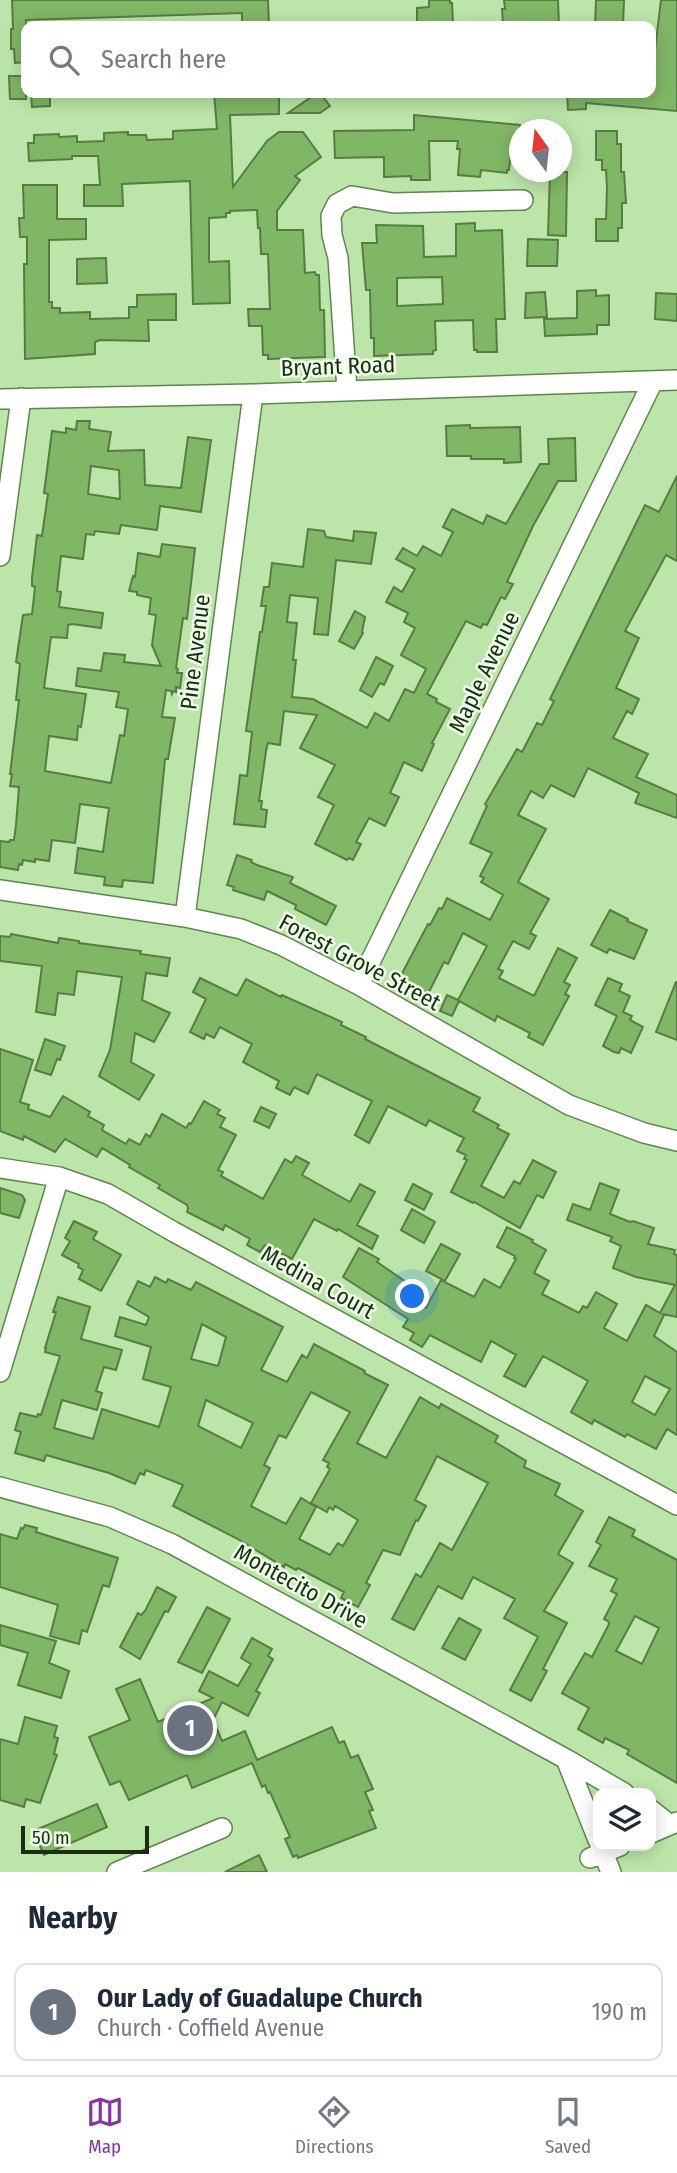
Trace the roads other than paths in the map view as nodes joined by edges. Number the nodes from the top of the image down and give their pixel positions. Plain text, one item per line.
1 (523, 200) dead end
2 (677, 380) edge
3 (653, 381) junction
4 (347, 390) junction
5 (253, 394) junction
6 (21, 398) junction
7 (0, 399) edge
8 (0, 556) edge
9 (0, 890) edge
10 (185, 917) junction
11 (359, 985) junction
12 (677, 1141) edge
13 (0, 1168) edge
14 (59, 1177) junction
15 (0, 1372) edge
16 (0, 1487) edge
17 (677, 1505) edge
18 (566, 1759) junction
19 (615, 1788) edge
20 (656, 1813) edge
21 (674, 1823) edge
22 (593, 1826) edge
23 (222, 1828) dead end
24 (656, 1831) edge
25 (603, 1851) edge
26 (117, 1872) edge
27 (611, 1872) edge

1 - 4 street
2 - 3 street, Bryant Road
3 - 4 street, Bryant Road
3 - 11 street, Maple Avenue
4 - 5 street, Bryant Road
5 - 6 street, Bryant Road
5 - 10 street, Pine Avenue
6 - 7 street, Bryant Road
6 - 8 street
9 - 10 street, Forest Grove Street
10 - 11 street, Forest Grove Street
11 - 12 street, Forest Grove Street
13 - 14 street, Medina Court
14 - 15 street
14 - 17 street, Medina Court
16 - 18 street, Montecito Drive
18 - 19 street, Montecito Drive
18 - 22 street
20 - 21 street
21 - 24 street
23 - 26 street
25 - 27 street

